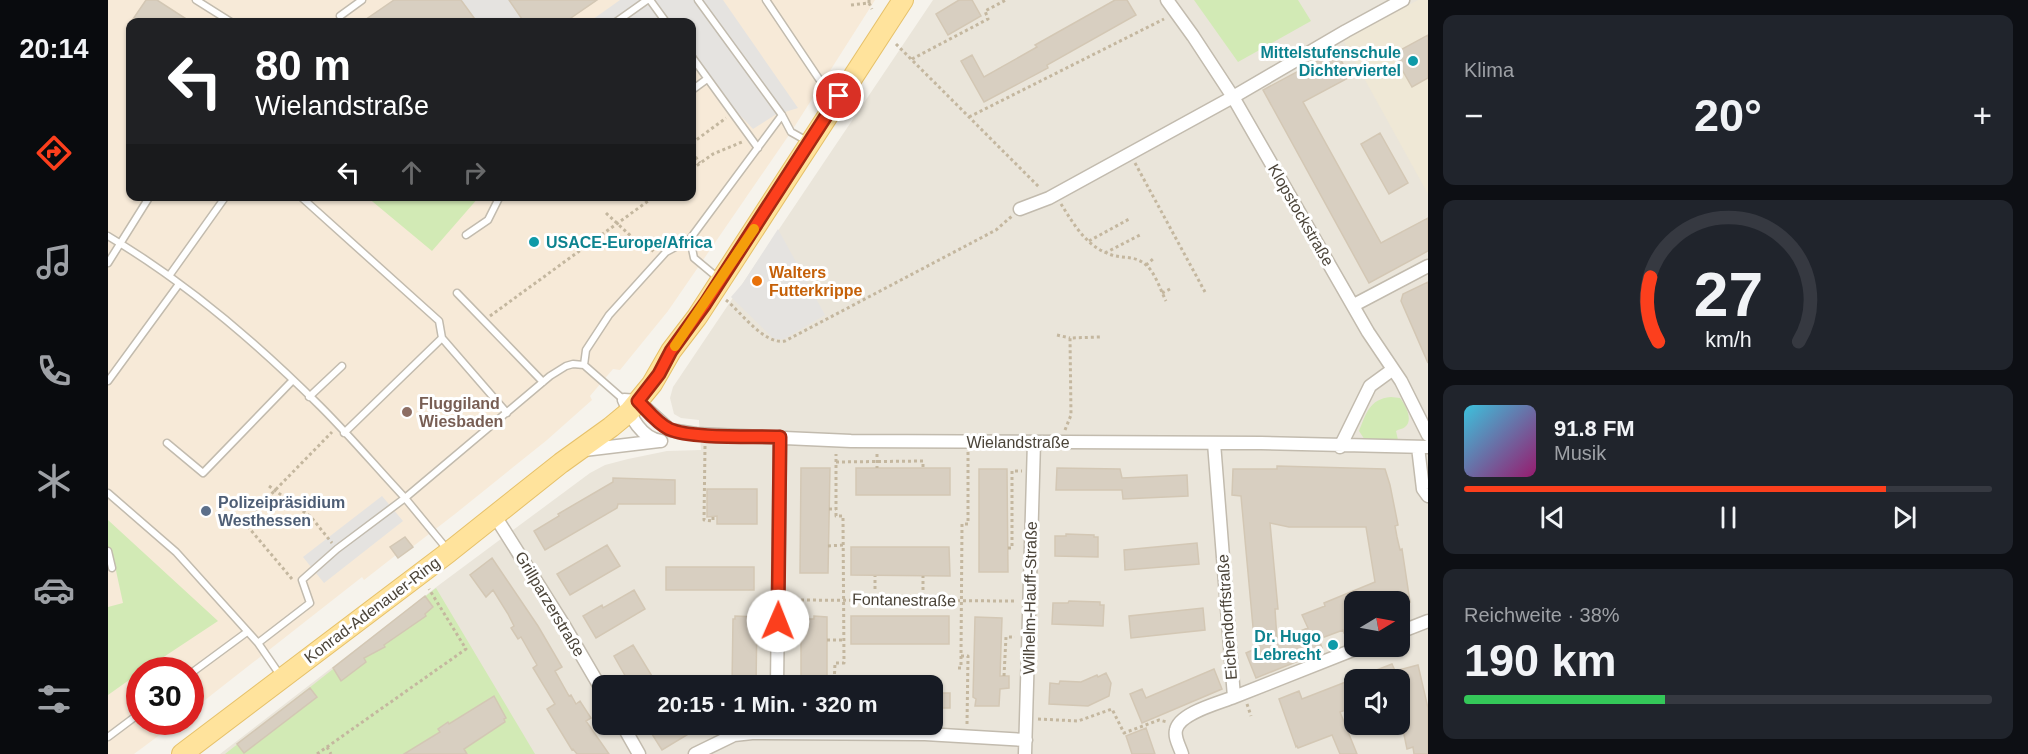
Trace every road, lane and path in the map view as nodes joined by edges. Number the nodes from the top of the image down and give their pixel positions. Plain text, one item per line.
1 (196, 0) edge
2 (362, 0) edge
3 (648, 0) edge
4 (699, 0) edge
5 (766, 0) edge
6 (903, 0) edge
7 (1006, 0) edge
8 (1167, 0) edge
9 (1403, 0) edge
10 (869, 2) edge
11 (851, 4) dead end
12 (872, 9) dead end
13 (1177, 13) junction
14 (340, 16) dead end
15 (225, 18) edge
16 (622, 18) edge
17 (663, 18) edge
18 (896, 44) dead end
19 (911, 59) junction
20 (696, 63) edge
21 (707, 79) junction
22 (696, 87) edge
23 (839, 96) junction
24 (1233, 97) junction
25 (732, 113) junction
26 (782, 115) junction
27 (969, 117) junction
28 (751, 139) junction
29 (696, 140) edge
30 (810, 143) junction
31 (758, 148) junction
32 (1129, 154) junction
33 (696, 158) edge
34 (700, 163) junction
35 (696, 166) edge
36 (1053, 196) junction
37 (147, 201) edge
38 (222, 201) edge
39 (306, 201) edge
40 (498, 201) edge
41 (648, 201) edge
42 (1020, 209) joint
43 (606, 213) dead end
44 (1131, 218) dead end
45 (618, 224) junction
46 (466, 235) dead end
47 (1140, 235) dead end
48 (108, 236) edge
49 (690, 239) junction
50 (1089, 241) junction
51 (121, 244) junction
52 (1105, 253) junction
53 (661, 257) junction
54 (1153, 259) dead end
55 (108, 263) edge
56 (1146, 265) junction
57 (1428, 266) edge
58 (169, 276) junction
59 (721, 280) junction
60 (179, 284) junction
61 (1170, 289) dead end
62 (1205, 292) dead end
63 (457, 293) dead end
64 (1162, 293) junction
65 (726, 300) dead end
66 (1166, 301) dead end
67 (1354, 305) junction
68 (484, 321) junction
69 (1057, 334) dead end
70 (1100, 337) dead end
71 (442, 338) junction
72 (1070, 338) junction
73 (584, 365) junction
74 (342, 366) dead end
75 (1392, 370) junction
76 (293, 380) junction
77 (108, 381) edge
78 (543, 382) junction
79 (309, 397) junction
80 (630, 404) junction
81 (507, 413) junction
82 (337, 426) junction
83 (344, 433) junction
84 (701, 435) junction
85 (1428, 435) edge
86 (780, 437) junction
87 (836, 440) junction
88 (661, 441) junction
89 (968, 442) junction
90 (1034, 442) junction
91 (1059, 442) junction
92 (167, 443) dead end
93 (1214, 443) junction
94 (1340, 447) junction
95 (1423, 447) edge
96 (582, 450) junction
97 (877, 453) dead end
98 (923, 453) dead end
99 (923, 461) junction
100 (836, 462) junction
101 (877, 462) junction
102 (561, 463) junction
103 (877, 468) dead end
104 (923, 468) dead end
105 (1033, 470) junction
106 (269, 486) dead end
107 (276, 489) junction
108 (1011, 493) junction
109 (1021, 493) dead end
110 (1428, 496) edge
111 (110, 498) edge
112 (405, 498) junction
113 (829, 509) dead end
114 (836, 509) junction
115 (495, 516) junction
116 (713, 517) dead end
117 (843, 545) junction
118 (828, 546) dead end
119 (1020, 548) dead end
120 (337, 549) junction
121 (108, 551) edge
122 (449, 552) junction
123 (112, 568) dead end
124 (875, 576) dead end
125 (923, 576) dead end
126 (302, 580) junction
127 (429, 589) dead end
128 (875, 589) dead end
129 (923, 590) dead end
130 (778, 600) junction
131 (843, 600) junction
132 (961, 601) junction
133 (1030, 601) junction
134 (1428, 621) edge
135 (1410, 628) edge
136 (247, 632) junction
137 (1029, 637) junction
138 (827, 640) dead end
139 (844, 640) junction
140 (258, 643) junction
141 (1344, 654) edge
142 (961, 656) junction
143 (204, 664) edge
144 (957, 668) dead end
145 (593, 675) edge
146 (777, 675) edge
147 (834, 675) edge
148 (1011, 675) dead end
149 (282, 678) junction
150 (1234, 698) junction
151 (1027, 719) junction
152 (126, 724) edge
153 (1178, 724) junction
154 (628, 735) edge
155 (734, 735) edge
156 (940, 735) edge
157 (967, 736) junction
158 (108, 737) edge
159 (1026, 740) junction
160 (327, 747) junction
161 (182, 754) edge
162 (317, 754) edge
163 (331, 754) edge
164 (639, 754) edge
165 (695, 754) edge
166 (1025, 754) edge
167 (1182, 754) edge

1 - 15 lane
2 - 14 lane
3 - 16 lane
3 - 17 lane
4 - 26 lane
5 - 23 lane
6 - 23 main road, Konrad-Adenauer-Ring
7 - 19 path
8 - 13 street, Klopstockstraße
9 - 24 street
10 - 11 path
10 - 12 path
13 - 24 street, Klopstockstraße
13 - 27 path
18 - 19 path
19 - 27 path
20 - 21 lane
21 - 22 lane
21 - 25 lane
23 - 30 main road, Konrad-Adenauer-Ring
24 - 32 street
24 - 67 street, Klopstockstraße
25 - 28 lane
25 - 29 path
26 - 30 lane
26 - 31 lane
27 - 36 path
28 - 31 lane
28 - 34 path
30 - 59 main road, Konrad-Adenauer-Ring
31 - 49 lane
32 - 36 street
32 - 62 path
33 - 34 path
34 - 35 path
36 - 42 street
36 - 50 path
37 - 51 lane
38 - 58 lane
39 - 71 lane
40 - 46 lane
41 - 45 path
42 - 65 path
43 - 45 path
44 - 50 path
45 - 53 path
45 - 68 path
47 - 52 path
48 - 51 lane
49 - 53 lane
49 - 59 lane
50 - 52 path
51 - 55 lane
51 - 58 lane
52 - 56 path
53 - 73 lane
54 - 56 path
56 - 64 path
57 - 67 street
58 - 60 lane
59 - 80 main road, Konrad-Adenauer-Ring
60 - 76 lane
60 - 77 lane
61 - 64 path
63 - 68 lane
64 - 66 path
67 - 75 street, Klopstockstraße
68 - 78 lane
69 - 72 path
70 - 72 path
71 - 81 lane
71 - 83 lane
72 - 91 path
73 - 78 lane
73 - 80 lane
74 - 79 lane
75 - 85 street, Klopstockstraße
75 - 94 street
76 - 79 lane
76 - 92 lane
78 - 81 lane
79 - 82 lane
80 - 84 street, Wielandstraße
80 - 88 street
80 - 96 main road, Konrad-Adenauer-Ring
80 - 102 main road, Konrad-Adenauer-Ring
81 - 112 lane
82 - 83 lane
82 - 107 path
83 - 112 lane
84 - 86 street, Wielandstraße
84 - 88 street, Wielandstraße
84 - 116 path
86 - 87 street, Wielandstraße
86 - 130 street
87 - 89 street, Wielandstraße
87 - 100 path
88 - 96 street, Wielandstraße
89 - 90 street, Wielandstraße
89 - 132 path
90 - 91 street, Wielandstraße
90 - 105 street, Wilhelm-Hauff-Straße
91 - 93 street, Wielandstraße
93 - 94 street, Wielandstraße
93 - 150 street, Eichendorffstraße
94 - 95 street, Wielandstraße
95 - 110 street
96 - 102 main road, Konrad-Adenauer-Ring
97 - 101 path
98 - 99 path
99 - 101 path
99 - 104 path
100 - 101 path
100 - 114 path
101 - 103 path
102 - 115 main road, Konrad-Adenauer-Ring
105 - 108 path
105 - 133 street, Wilhelm-Hauff-Straße
106 - 107 path
107 - 120 path
107 - 126 path
108 - 109 path
108 - 119 path
111 - 136 lane
112 - 120 lane
112 - 122 lane
113 - 114 path
114 - 117 path
115 - 122 main road, Konrad-Adenauer-Ring
115 - 145 street, Grillparzerstraße
117 - 118 path
117 - 131 path
120 - 126 lane
121 - 123 lane
122 - 149 main road, Konrad-Adenauer-Ring
124 - 128 path
125 - 129 path
126 - 140 lane
127 - 160 path
130 - 131 path, Fontanestraße
130 - 146 street
131 - 132 path, Fontanestraße
131 - 139 path
132 - 133 path, Fontanestraße
132 - 142 path
133 - 137 street, Wilhelm-Hauff-Straße
134 - 135 street
136 - 140 lane
136 - 143 lane
137 - 148 path
137 - 151 street, Wilhelm-Hauff-Straße
138 - 139 path
139 - 147 path
140 - 149 lane
141 - 150 street
142 - 144 path
142 - 157 path
149 - 161 main road, Konrad-Adenauer-Ring
150 - 153 street, Eichendorffstraße
151 - 153 path
151 - 159 street, Wilhelm-Hauff-Straße
152 - 158 lane
153 - 167 street
154 - 164 street
155 - 165 street
156 - 157 street
157 - 159 street
159 - 166 street, Wilhelm-Hauff-Straße
160 - 162 path
160 - 163 path

